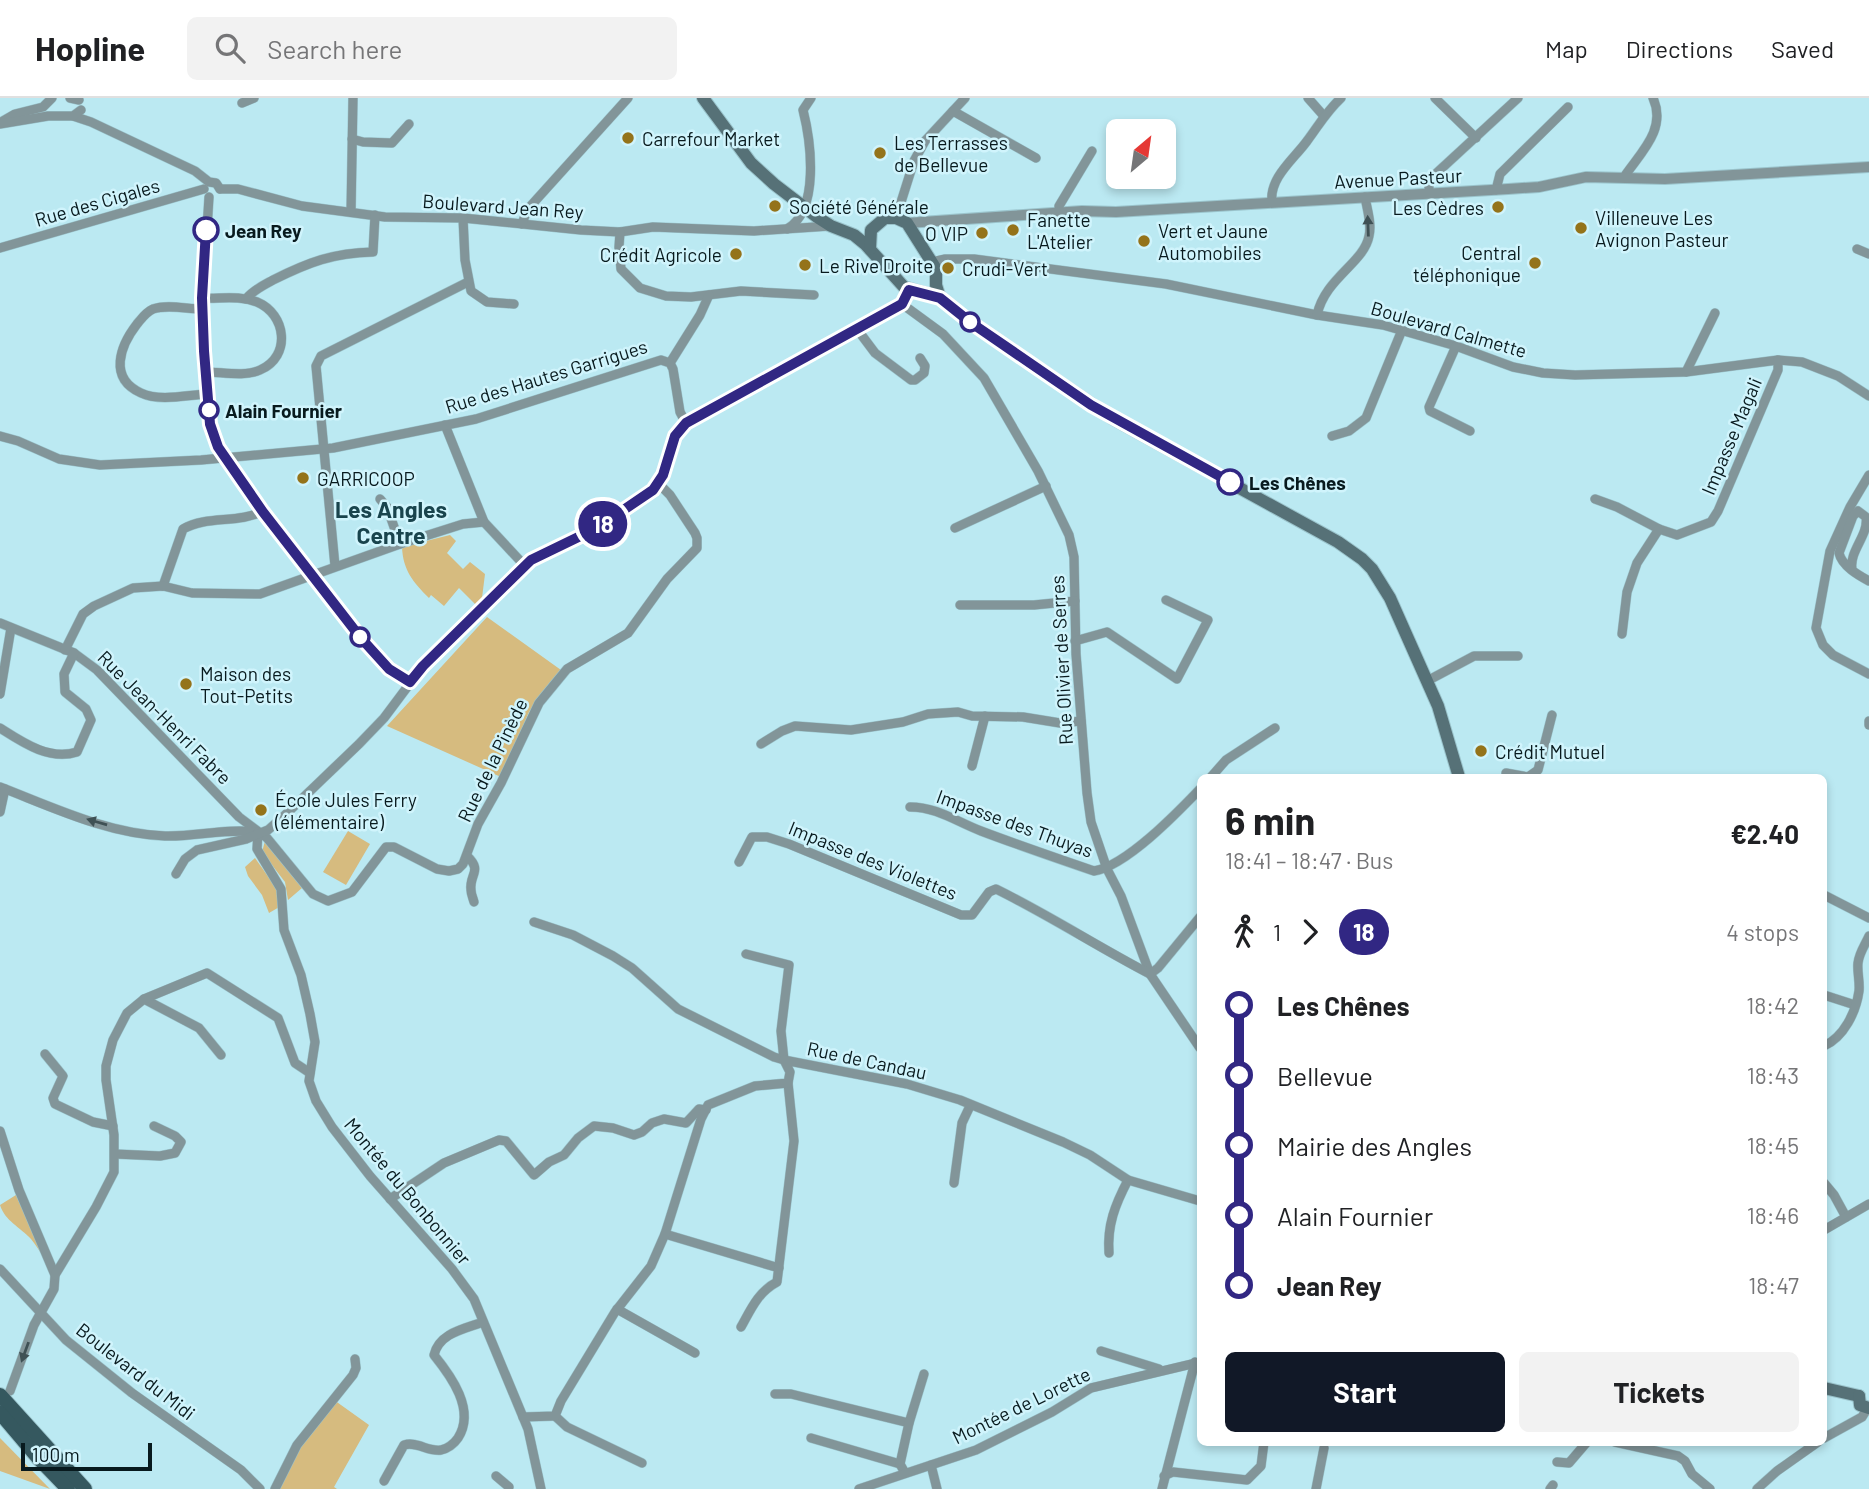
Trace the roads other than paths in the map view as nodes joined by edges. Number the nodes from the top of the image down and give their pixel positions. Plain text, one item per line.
1 (254, 98) edge
2 (353, 98) edge
3 (628, 98) edge
4 (703, 98) edge
5 (712, 98) edge
6 (797, 98) edge
7 (811, 98) edge
8 (965, 98) edge
9 (1308, 98) edge
10 (1341, 98) edge
11 (1435, 98) edge
12 (1518, 98) edge
13 (1653, 98) edge
14 (49, 100) edge
15 (242, 103) dead end
16 (77, 104) edge
17 (1568, 107) dead end
18 (803, 110) junction
19 (953, 111) junction
20 (1323, 115) junction
21 (54, 116) junction
22 (720, 119) junction
23 (0, 124) edge
24 (409, 124) dead end
25 (1476, 138) junction
26 (352, 139) junction
27 (1092, 151) dead end
28 (1037, 158) dead end
29 (1869, 167) edge
30 (1624, 177) junction
31 (220, 189) junction
32 (207, 190) junction
33 (1496, 190) junction
34 (1429, 193) junction
35 (1365, 197) junction
36 (1272, 202) junction
37 (806, 208) junction
38 (351, 212) junction
39 (1059, 213) junction
40 (375, 215) junction
41 (463, 218) junction
42 (902, 221) junction
43 (928, 221) junction
44 (522, 224) junction
45 (831, 226) junction
46 (785, 230) junction
47 (871, 230) junction
48 (621, 232) junction
49 (854, 235) junction
50 (920, 243) junction
51 (0, 248) edge
52 (870, 249) junction
53 (1857, 249) dead end
54 (1869, 254) edge
55 (932, 262) junction
56 (936, 279) junction
57 (468, 282) junction
58 (916, 291) junction
59 (709, 295) junction
60 (814, 295) dead end
61 (940, 298) junction
62 (246, 299) junction
63 (202, 303) junction
64 (514, 304) dead end
65 (902, 304) junction
66 (1715, 313) dead end
67 (1317, 315) junction
68 (857, 329) junction
69 (1402, 330) junction
70 (1456, 346) junction
71 (920, 358) dead end
72 (1778, 360) junction
73 (670, 363) junction
74 (205, 372) junction
75 (1686, 372) junction
76 (207, 394) junction
77 (1869, 396) edge
78 (686, 423) junction
79 (445, 425) junction
80 (1470, 431) dead end
81 (0, 436) edge
82 (1332, 436) dead end
83 (323, 449) junction
84 (225, 458) junction
85 (1869, 475) edge
86 (659, 484) junction
87 (1046, 486) junction
88 (380, 499) dead end
89 (1595, 499) dead end
90 (263, 512) junction
91 (484, 522) junction
92 (955, 528) dead end
93 (1659, 529) junction
94 (400, 544) junction
95 (335, 566) junction
96 (525, 566) junction
97 (1852, 569) junction
98 (312, 575) junction
99 (1869, 581) edge
100 (163, 586) junction
101 (1166, 600) dead end
102 (1075, 601) junction
103 (960, 604) dead end
104 (0, 623) edge
105 (11, 628) junction
106 (1622, 634) dead end
107 (1075, 641) junction
108 (70, 651) junction
109 (1518, 656) dead end
110 (1869, 674) edge
111 (1427, 681) junction
112 (410, 682) junction
113 (0, 694) edge
114 (1552, 715) dead end
115 (985, 716) junction
116 (1081, 721) junction
117 (0, 728) edge
118 (1275, 728) dead end
119 (761, 744) dead end
120 (972, 766) dead end
121 (1214, 774) edge
122 (1458, 774) edge
123 (1532, 774) edge
124 (2, 788) edge
125 (1197, 792) edge
126 (910, 807) dead end
127 (0, 812) edge
128 (258, 832) junction
129 (467, 856) junction
130 (739, 862) dead end
131 (1107, 869) junction
132 (176, 874) dead end
133 (1827, 897) edge
134 (474, 902) dead end
135 (1869, 918) edge
136 (534, 922) dead end
137 (1197, 922) edge
138 (1869, 936) edge
139 (746, 954) dead end
140 (1150, 974) junction
141 (1827, 996) edge
142 (144, 999) junction
143 (1855, 1005) junction
144 (1197, 1044) edge
145 (1827, 1044) edge
146 (44, 1055) dead end
147 (221, 1055) dead end
148 (784, 1060) junction
149 (310, 1073) junction
150 (788, 1083) junction
151 (970, 1105) junction
152 (706, 1110) junction
153 (113, 1126) junction
154 (154, 1126) dead end
155 (0, 1131) edge
156 (115, 1154) junction
157 (1128, 1180) junction
158 (954, 1182) dead end
159 (1827, 1186) edge
160 (390, 1199) junction
161 (1197, 1200) edge
162 (1869, 1205) edge
163 (1846, 1217) junction
164 (1827, 1228) edge
165 (665, 1234) junction
166 (1110, 1253) dead end
167 (779, 1268) junction
168 (0, 1269) edge
169 (55, 1275) junction
170 (617, 1309) junction
171 (42, 1314) junction
172 (483, 1322) junction
173 (741, 1327) dead end
174 (1101, 1351) dead end
175 (695, 1353) dead end
176 (355, 1359) dead end
177 (1197, 1362) edge
178 (1197, 1365) edge
179 (1160, 1370) junction
180 (924, 1374) dead end
181 (1827, 1388) edge
182 (5, 1393) edge
183 (775, 1394) dead end
184 (1864, 1394) edge
185 (1868, 1408) edge
186 (0, 1413) edge
187 (555, 1416) junction
188 (523, 1417) junction
189 (909, 1423) junction
190 (1827, 1436) edge
191 (810, 1438) dead end
192 (1264, 1446) edge
193 (1584, 1446) edge
194 (1633, 1446) edge
195 (1812, 1446) edge
196 (1324, 1448) dead end
197 (1557, 1462) dead end
198 (642, 1463) dead end
199 (900, 1464) junction
200 (931, 1465) junction
201 (905, 1473) junction
202 (496, 1476) dead end
203 (1164, 1476) junction
204 (384, 1481) dead end
205 (509, 1488) edge
206 (68, 1489) edge
207 (85, 1489) edge
208 (260, 1489) edge
209 (275, 1489) edge
210 (541, 1489) edge
211 (859, 1489) edge
212 (937, 1489) edge
213 (1162, 1489) edge
214 (1316, 1489) edge
215 (1710, 1489) edge
216 (1757, 1489) edge

1 - 15 street
2 - 26 street
3 - 44 street
4 - 22 main road
5 - 22 main road
6 - 18 street
7 - 18 street
8 - 19 street
9 - 20 street
10 - 20 street
11 - 25 street
12 - 25 street
13 - 30 street
14 - 21 street
14 - 23 street
16 - 21 street
16 - 32 street
17 - 33 street
18 - 37 street
19 - 28 street
19 - 42 street
20 - 36 street
21 - 23 street
22 - 37 main road
24 - 26 street
25 - 34 street
26 - 38 street
27 - 39 street
29 - 30 street, Avenue Pasteur
30 - 33 street, Avenue Pasteur
31 - 32 street
31 - 32 street, Rue des Cigales
31 - 38 street, Boulevard Jean Rey
32 - 51 street, Rue des Cigales
32 - 63 street
33 - 34 street, Avenue Pasteur
34 - 35 street, Avenue Pasteur
35 - 36 street, Avenue Pasteur
67 -> 35 street
36 - 39 street, Avenue Pasteur
37 - 45 main road
37 - 46 street
38 - 40 street, Boulevard Jean Rey
39 - 43 street, Avenue Pasteur
40 - 41 street, Boulevard Jean Rey
40 - 62 street
41 - 44 street, Boulevard Jean Rey
41 - 57 street
42 - 43 street, Avenue Pasteur
42 - 47 main road
42 - 50 main road
43 - 50 street
44 - 48 street, Boulevard Jean Rey
45 - 46 street, Boulevard Jean Rey
45 - 49 main road
46 - 48 street, Boulevard Jean Rey
47 - 49 main road
47 - 52 main road
48 - 59 street
49 - 52 main road
50 - 55 main road
52 - 58 main road
53 - 54 street
55 - 56 main road
55 - 67 street, Boulevard Calmette
56 - 58 main road
56 - 61 main road
57 - 64 street
57 - 83 street
58 - 61 main road
58 - 65 street
59 - 60 street
59 - 73 street
61 - 111 main road
62 - 63 street
62 - 74 street
63 - 74 street
63 - 76 street
65 - 68 street
65 - 87 street, Rue Olivier de Serres
66 - 75 street
67 - 69 street, Boulevard Calmette
68 - 71 street
68 - 78 street
69 - 70 street, Boulevard Calmette
69 - 82 street
70 - 75 street, Boulevard Calmette
70 - 80 street
72 - 75 street, Boulevard Calmette
72 - 77 street, Boulevard Calmette
72 - 93 street, Impasse Magali
73 - 78 street, Rue des Hautes Garrigues
73 - 79 street, Rue des Hautes Garrigues
74 - 76 street
76 - 84 street
78 - 86 street
79 - 83 street, Rue des Hautes Garrigues
79 - 91 street
81 - 84 street, Rue des Hautes Garrigues
83 - 84 street, Rue des Hautes Garrigues
83 - 95 street
84 - 90 street
85 - 110 street
86 - 96 street
86 - 129 street, Rue de la Pinède
87 - 92 street
87 - 102 street, Rue Olivier de Serres
88 - 94 street
89 - 93 street, Impasse Magali
90 - 98 street
90 - 100 street
91 - 94 street
91 - 96 street
93 - 106 street
94 - 95 street
95 - 98 street
96 - 112 street
97 - 97 street
97 - 99 street
98 - 100 street
98 - 112 street
100 - 108 street
101 - 107 street
102 - 103 street
102 - 107 street, Rue Olivier de Serres
104 - 105 street, Rue Jean-Henri Fabre
105 - 108 street, Rue Jean-Henri Fabre
105 - 113 street
107 - 116 street, Rue Olivier de Serres
108 - 117 street
108 - 128 street, Rue Jean-Henri Fabre
109 - 111 street
111 - 122 main road
112 - 128 street
114 - 123 street
115 - 116 street
115 - 119 street
115 - 120 street
116 - 131 street, Rue Olivier de Serres
118 - 121 street
124 - 127 street
128 -> 124 street
125 - 131 street
126 - 131 street, Impasse des Thuyas
128 - 129 street
128 - 132 street
128 - 149 street, Montée du Bonbonnier
129 - 134 street
130 - 140 street, Impasse des Violettes
131 - 140 street, Rue Olivier de Serres
133 - 135 street
136 - 148 street
137 - 140 street
138 - 143 street
139 - 148 street
140 - 144 street, Rue Olivier de Serres
141 - 143 street
142 - 147 street
142 - 149 street
142 - 153 street
143 - 145 street
146 - 153 street
148 - 150 street, Rue de Candau
148 - 151 street, Rue de Candau
149 - 160 street, Montée du Bonbonnier
150 - 152 street
150 - 167 street, Rue de Candau
151 - 157 street, Rue de Candau
151 - 158 street
152 - 160 street
152 - 165 street
153 - 156 street
154 - 156 street
155 - 169 street
156 - 169 street
157 - 161 street, Rue de Candau
157 - 166 street
159 - 163 street
160 - 172 street, Montée du Bonbonnier
162 - 163 street
163 - 164 street
165 - 167 street
165 - 170 street
167 - 173 street
168 - 171 street, Boulevard du Midi
169 - 171 street
170 - 175 street
170 - 187 street
171 -> 182 street
171 - 208 street, Boulevard du Midi
172 - 188 street, Montée du Bonbonnier
172 - 204 street
174 - 179 street
176 - 209 street
177 - 179 street, Montée de Lorette
178 - 203 street
179 - 200 street, Montée de Lorette
180 - 189 street
181 - 184 main road
182 - 207 main road
183 - 189 street
184 - 185 main road
185 - 190 street
186 - 206 main road
187 - 188 street
187 - 198 street
188 - 210 street, Montée du Bonbonnier
189 - 199 street
191 - 199 street
192 - 203 street
193 - 197 street
194 - 215 street
195 - 216 street
196 - 214 street
199 - 201 street
200 - 201 street, Montée de Lorette
200 - 212 street
201 - 211 street, Montée de Lorette
202 - 205 street
203 - 213 street

